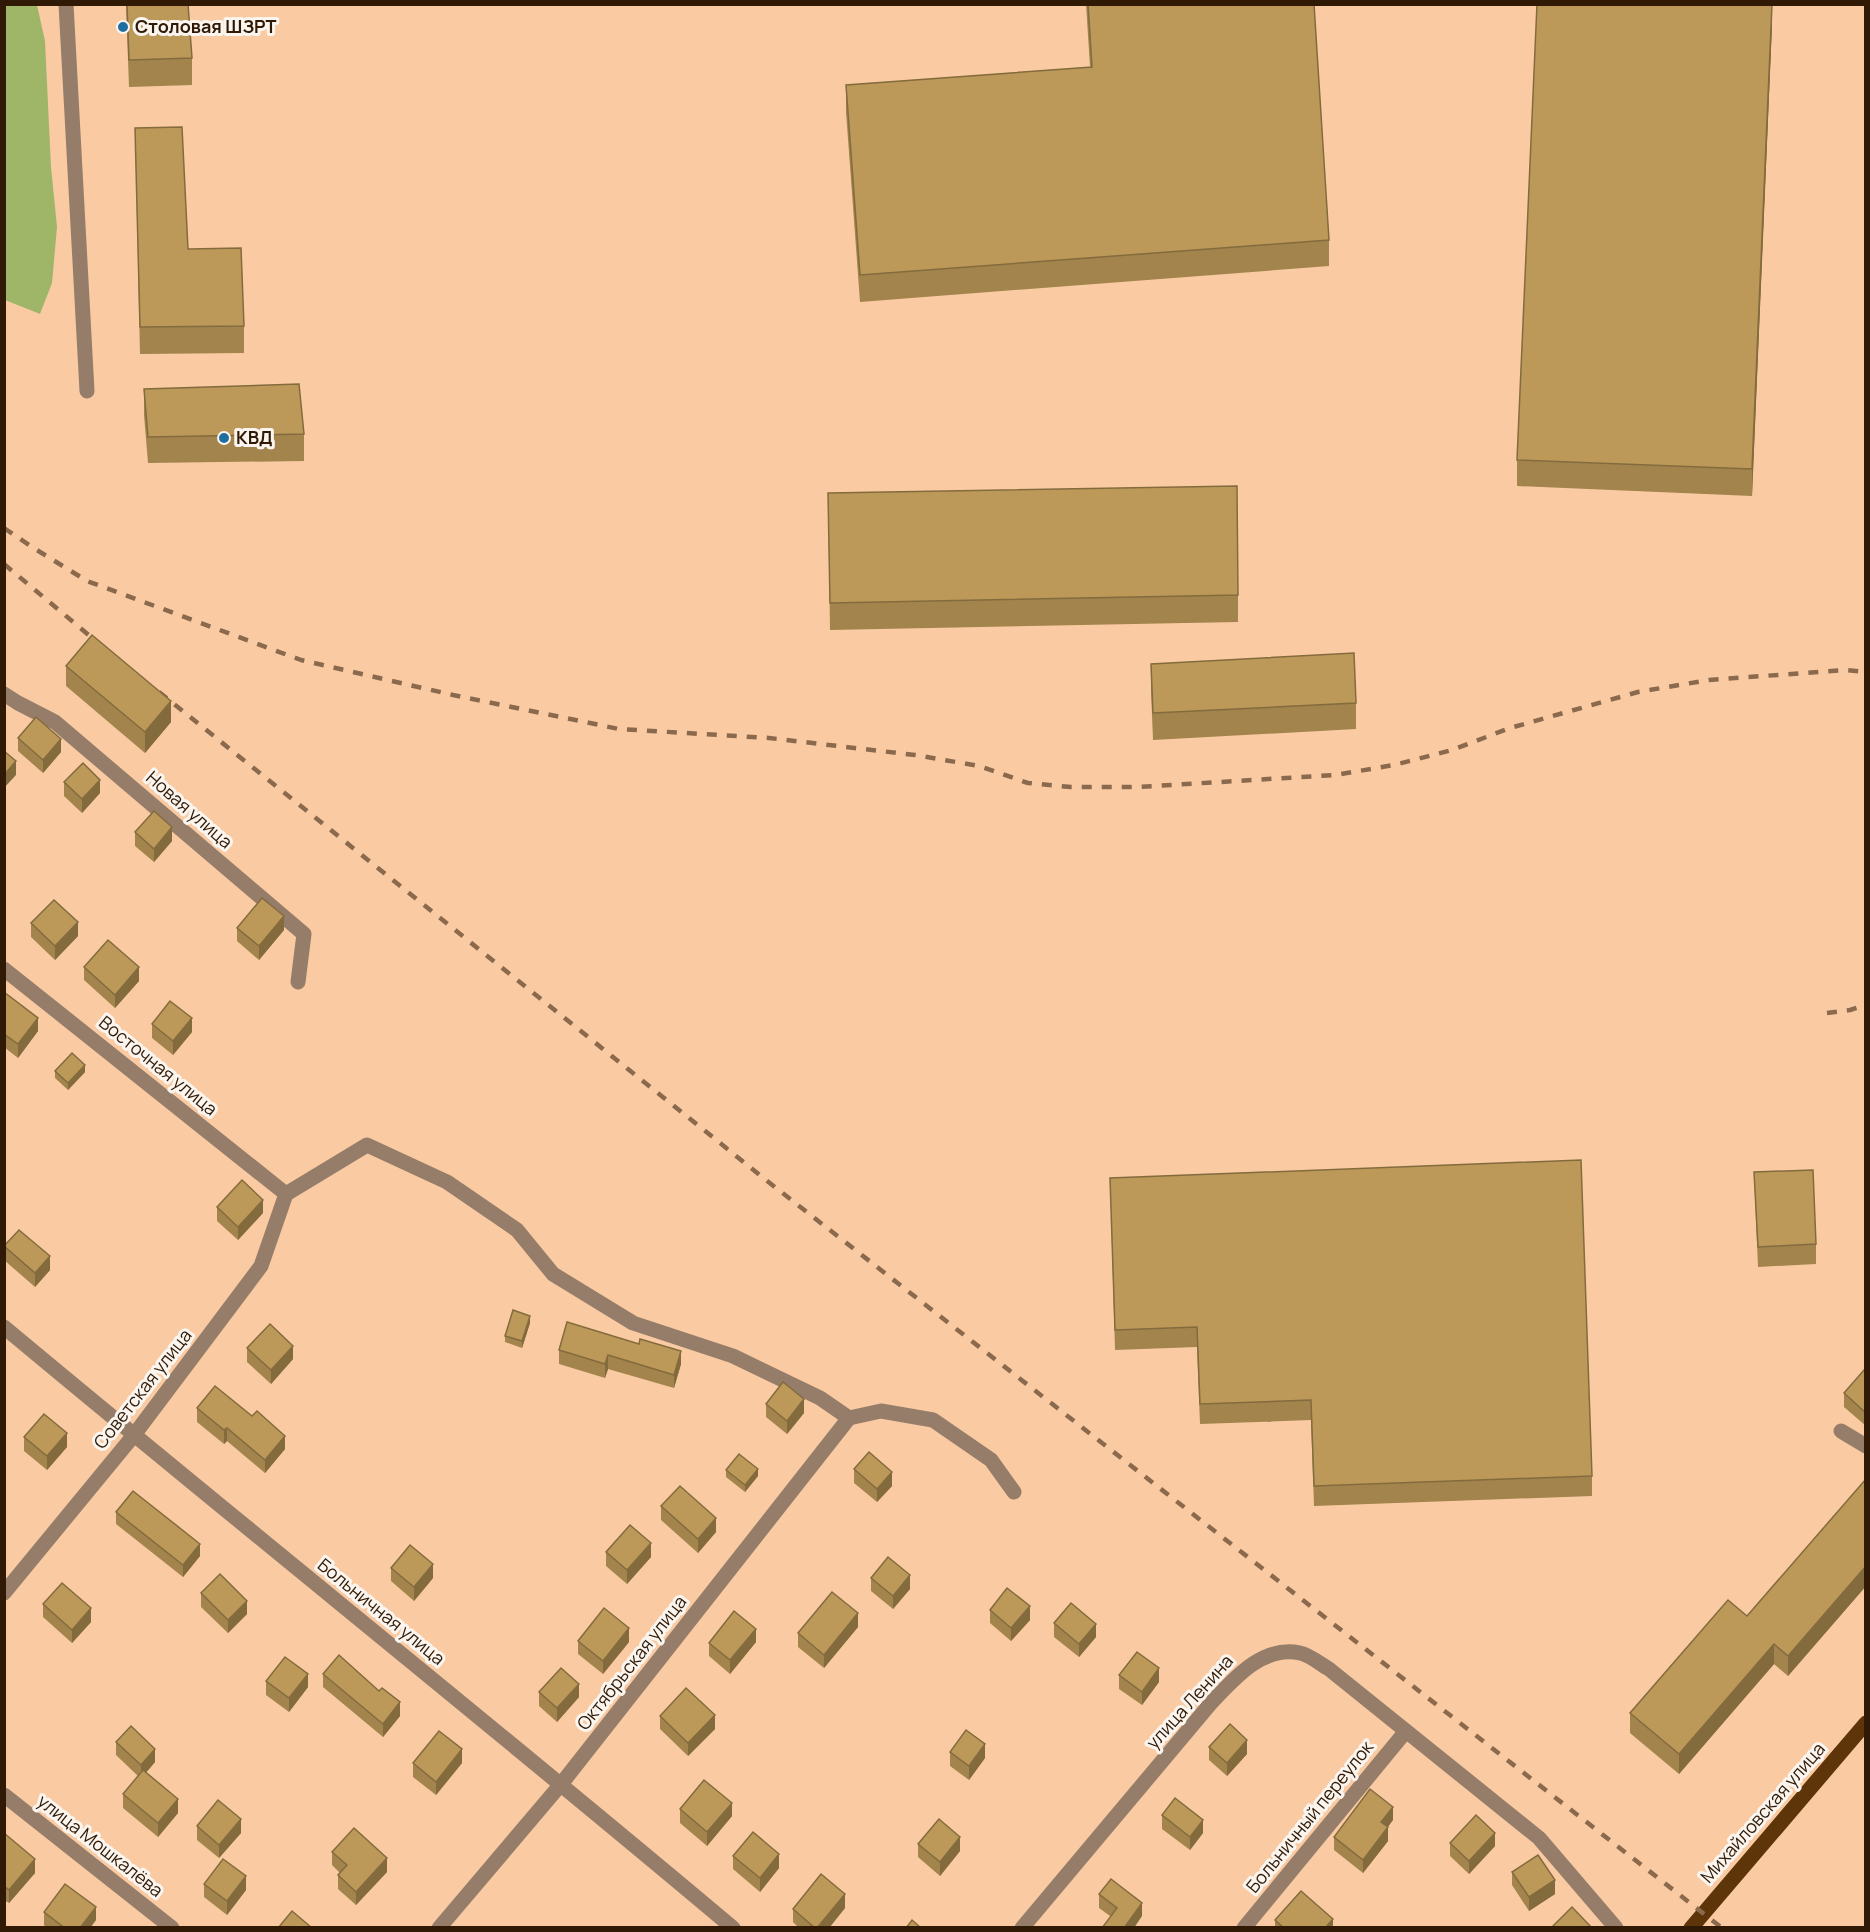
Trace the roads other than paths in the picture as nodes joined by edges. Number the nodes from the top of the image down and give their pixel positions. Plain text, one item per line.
1 (66, 4) edge
2 (87, 391) dead end
3 (4, 694) edge
4 (4, 969) edge
5 (298, 982) dead end
6 (286, 1194) junction
7 (4, 1327) edge
8 (849, 1418) junction
9 (1841, 1431) dead end
10 (134, 1435) junction
11 (1866, 1446) edge
12 (1014, 1492) dead end
13 (4, 1593) edge
14 (1866, 1723) edge
15 (1406, 1731) junction
16 (562, 1784) junction
17 (4, 1795) edge
18 (172, 1928) edge
19 (439, 1928) edge
20 (733, 1928) edge
21 (1022, 1928) edge
22 (1244, 1928) edge
23 (1616, 1928) edge
24 (1691, 1928) edge

1 - 2 street
3 - 5 street, Новая улица
4 - 6 street, Восточная улица
6 - 8 street
6 - 10 street, Советская улица
7 - 10 street, Больничная улица
8 - 12 street
8 - 16 street, Октябрьская улица
9 - 11 street
10 - 13 street, Советская улица
10 - 16 street, Больничная улица
14 - 24 main road, Михайловская улица
15 - 21 street, улица Ленина
15 - 22 street, Больничный переулок
15 - 23 street, улица Ленина
16 - 19 street, Октябрьская улица
16 - 20 street, Больничная улица
17 - 18 street, улица Мошкалёва

